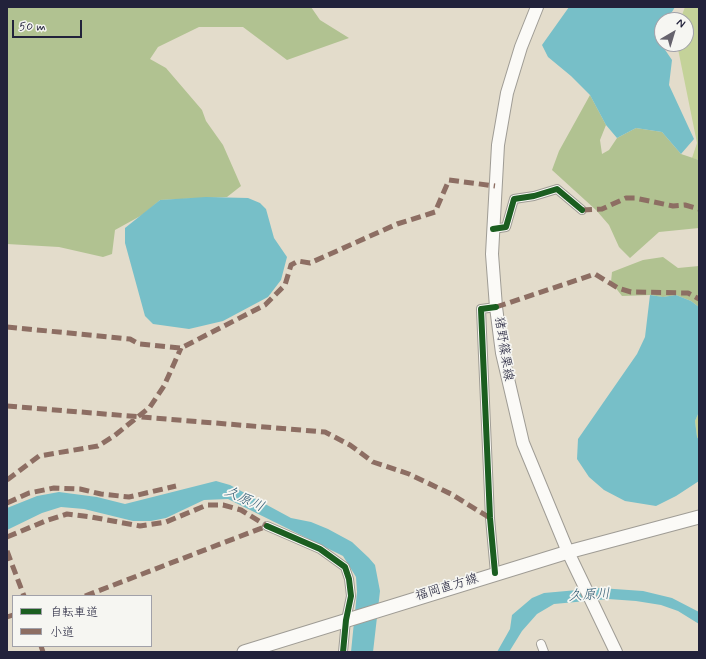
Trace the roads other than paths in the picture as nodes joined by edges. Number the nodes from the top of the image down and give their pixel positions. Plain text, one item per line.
1 (536, 7) edge
2 (582, 210) dead end
3 (493, 229) junction
4 (496, 307) junction
5 (699, 517) edge
6 (267, 526) dead end
7 (568, 552) junction
8 (495, 573) junction
9 (348, 619) junction
10 (540, 644) dead end
11 (244, 652) edge
12 (343, 652) edge
13 (544, 652) edge
14 (616, 652) edge

1 - 3 main road, 猪野篠栗線
2 - 3 street
3 - 4 main road, 猪野篠栗線
4 - 7 main road, 猪野篠栗線
4 - 8 street
5 - 7 main road, 福岡直方線
6 - 9 street
7 - 8 main road, 福岡直方線
7 - 14 main road, 猪野篠栗線
8 - 9 main road, 福岡直方線
9 - 11 main road, 福岡直方線
9 - 12 street
10 - 13 street

